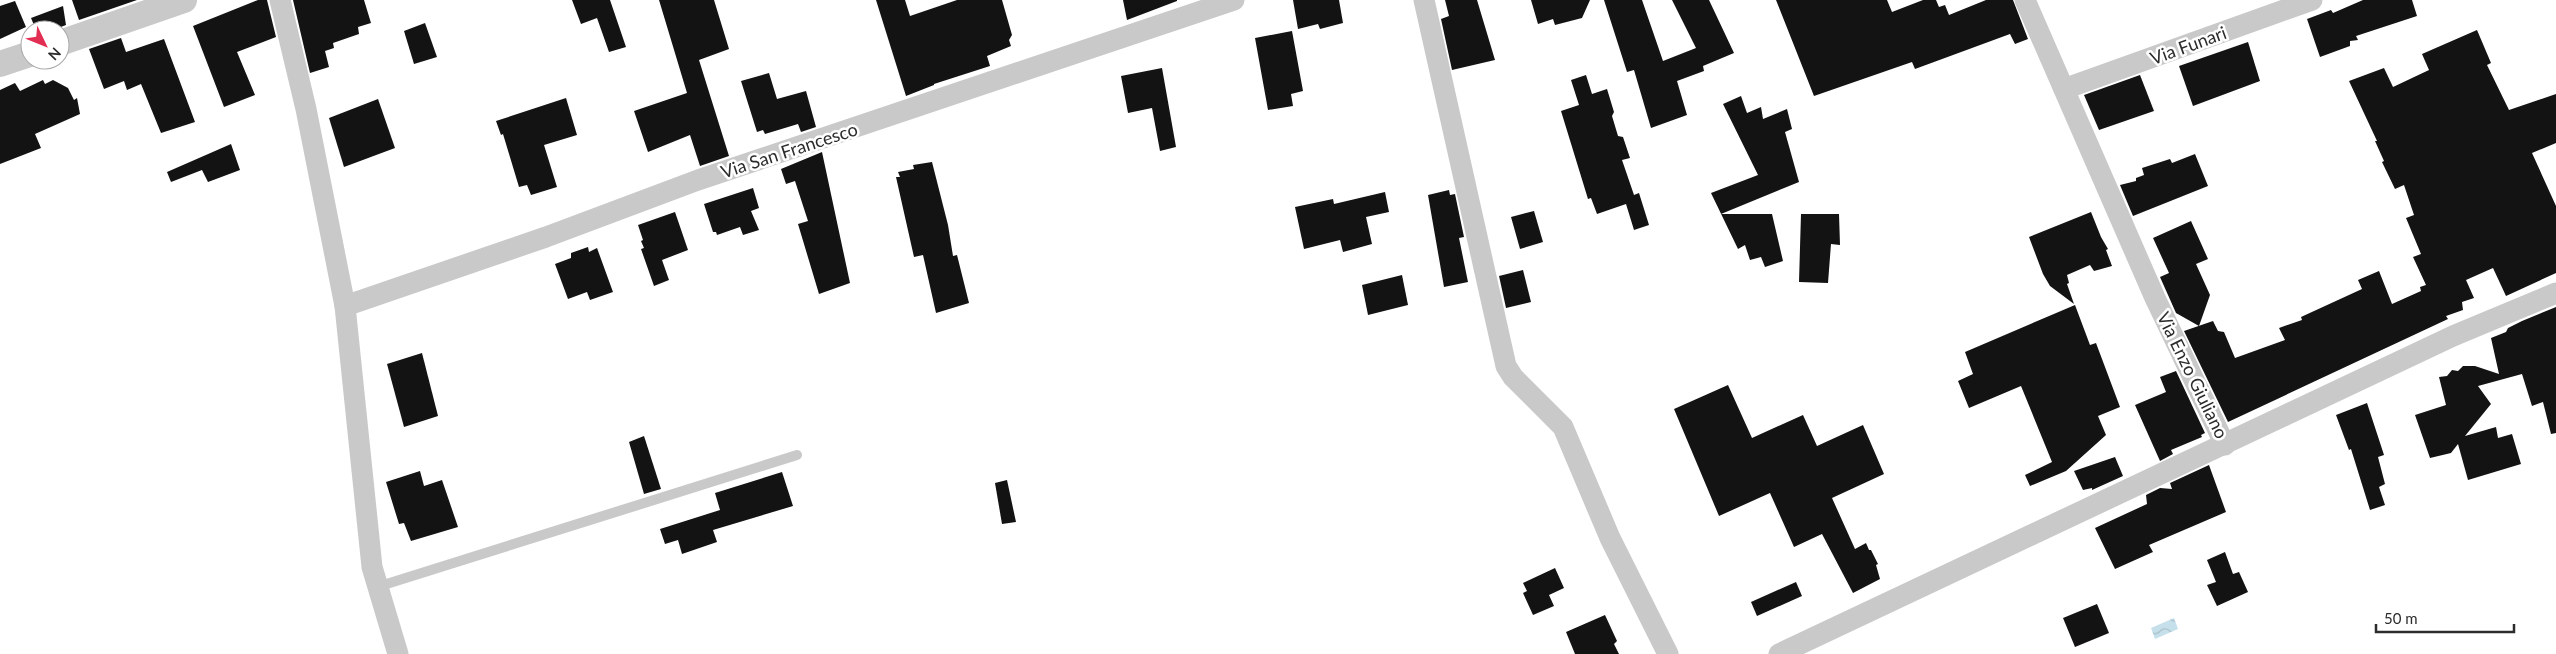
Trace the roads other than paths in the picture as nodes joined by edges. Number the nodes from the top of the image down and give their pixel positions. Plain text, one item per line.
1 (184, 0) edge
2 (280, 0) edge
3 (1234, 0) edge
4 (1424, 0) edge
5 (2025, 0) edge
6 (2312, 0) edge
7 (70, 40) edge
8 (20, 57) edge
9 (0, 64) edge
10 (2064, 89) junction
11 (2556, 293) edge
12 (345, 306) junction
13 (2226, 445) junction
14 (797, 455) dead end
15 (378, 587) junction
16 (398, 654) edge
17 (1668, 654) edge
18 (1779, 654) edge

1 - 7 street
2 - 12 street
3 - 12 street, Via San Francesco
4 - 17 street
5 - 10 street, Via Enzo Giuliano
6 - 10 street, Via Funari
8 - 9 street
10 - 13 street, Via Enzo Giuliano
11 - 13 street, Via Enzo Giuliano
12 - 15 street
13 - 18 street
14 - 15 lane
15 - 16 street

